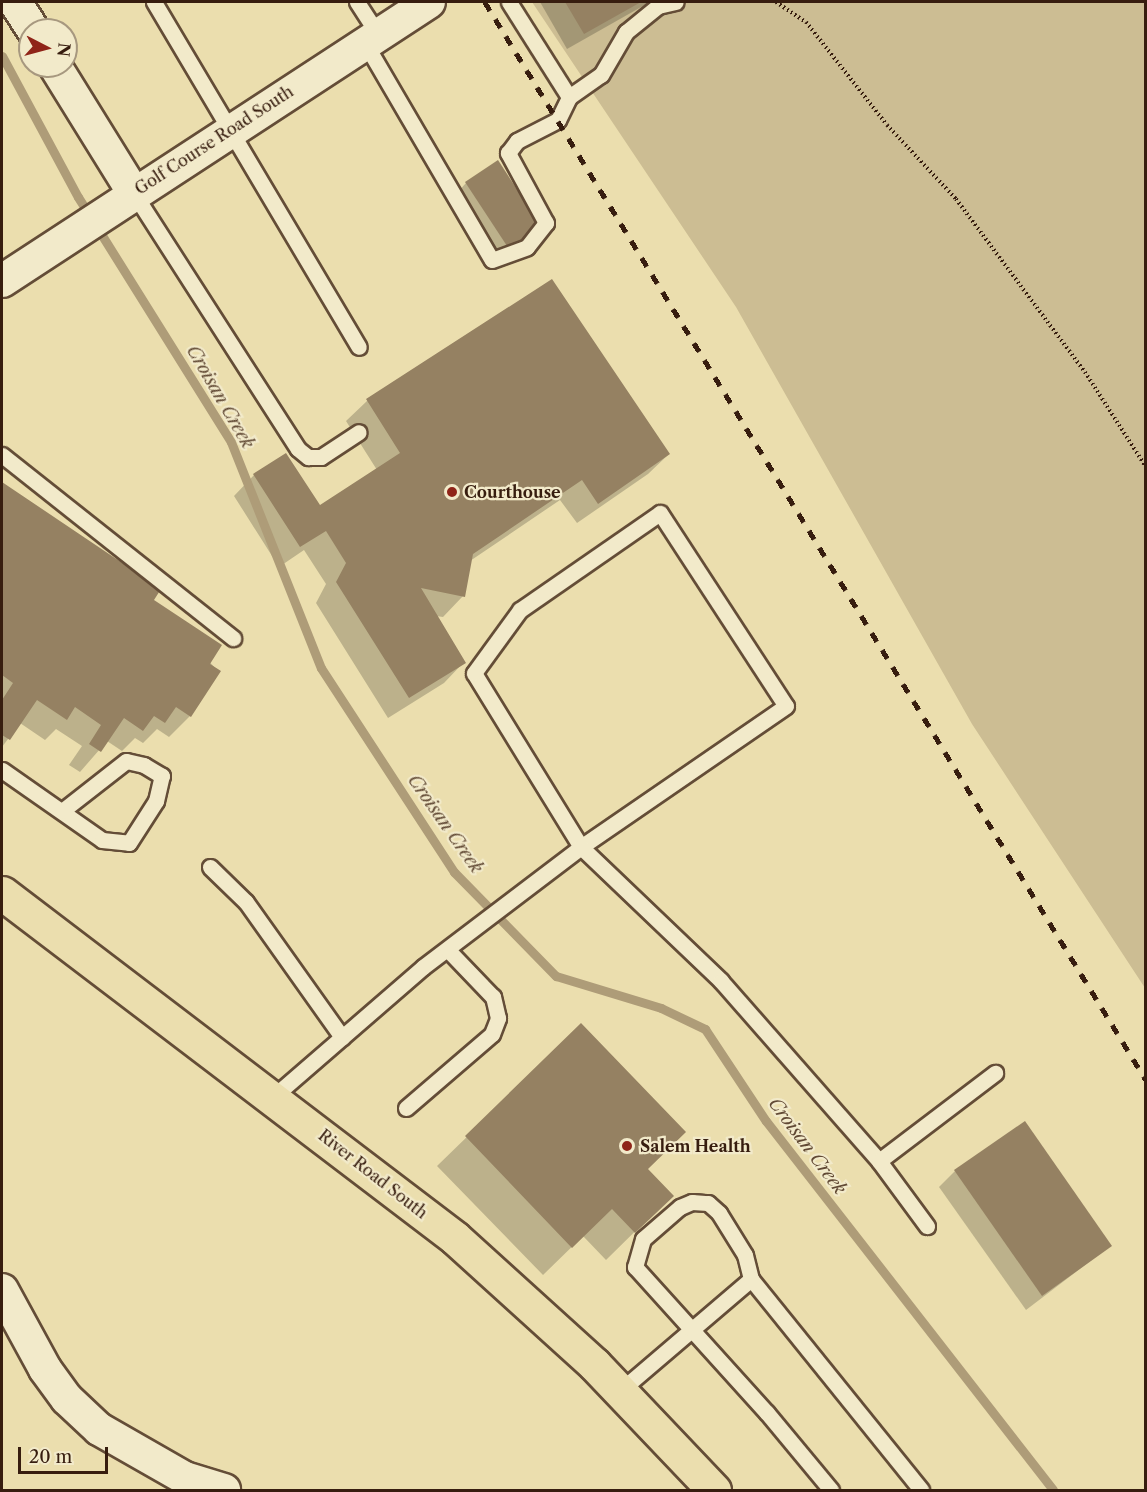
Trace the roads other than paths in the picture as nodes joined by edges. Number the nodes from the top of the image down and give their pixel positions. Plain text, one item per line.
1 (15, 2) edge
2 (154, 2) edge
3 (357, 2) edge
4 (429, 2) edge
5 (508, 2) edge
6 (676, 2) edge
7 (25, 18) edge
8 (372, 38) junction
9 (62, 78) edge
10 (568, 97) junction
11 (228, 130) junction
12 (133, 192) junction
13 (2, 281) edge
14 (359, 347) dead end
15 (359, 432) dead end
16 (2, 455) edge
17 (233, 638) dead end
18 (2, 770) edge
19 (62, 811) junction
20 (581, 847) junction
21 (210, 867) dead end
22 (2, 893) edge
23 (447, 949) junction
24 (342, 1036) junction
25 (995, 1072) dead end
26 (273, 1096) junction
27 (406, 1108) dead end
28 (879, 1161) junction
29 (927, 1226) dead end
30 (751, 1279) junction
31 (2, 1290) edge
32 (691, 1331) junction
33 (621, 1390) junction
34 (224, 1491) edge
35 (714, 1491) edge
36 (831, 1491) edge
37 (921, 1491) edge

1 - 7 street
2 - 11 lane
3 - 8 lane
4 - 8 street, Golf Course Road South
5 - 10 lane
6 - 10 lane
8 - 10 lane
8 - 11 street, Golf Course Road South
9 - 12 street
11 - 12 street, Golf Course Road South
11 - 14 lane
12 - 13 street, Golf Course Road South
12 - 15 lane
16 - 17 lane
18 - 19 lane
19 - 19 lane
20 - 20 lane
20 - 23 lane
20 - 28 lane
21 - 24 lane
22 - 26 main road, River Road South
23 - 24 lane
23 - 27 lane
24 - 26 lane
25 - 28 lane
26 - 33 main road, River Road South
28 - 29 lane
30 - 32 lane
30 - 32 lane
30 - 37 lane
31 - 34 street
32 - 33 lane
32 - 36 lane
33 - 35 main road, River Road South

